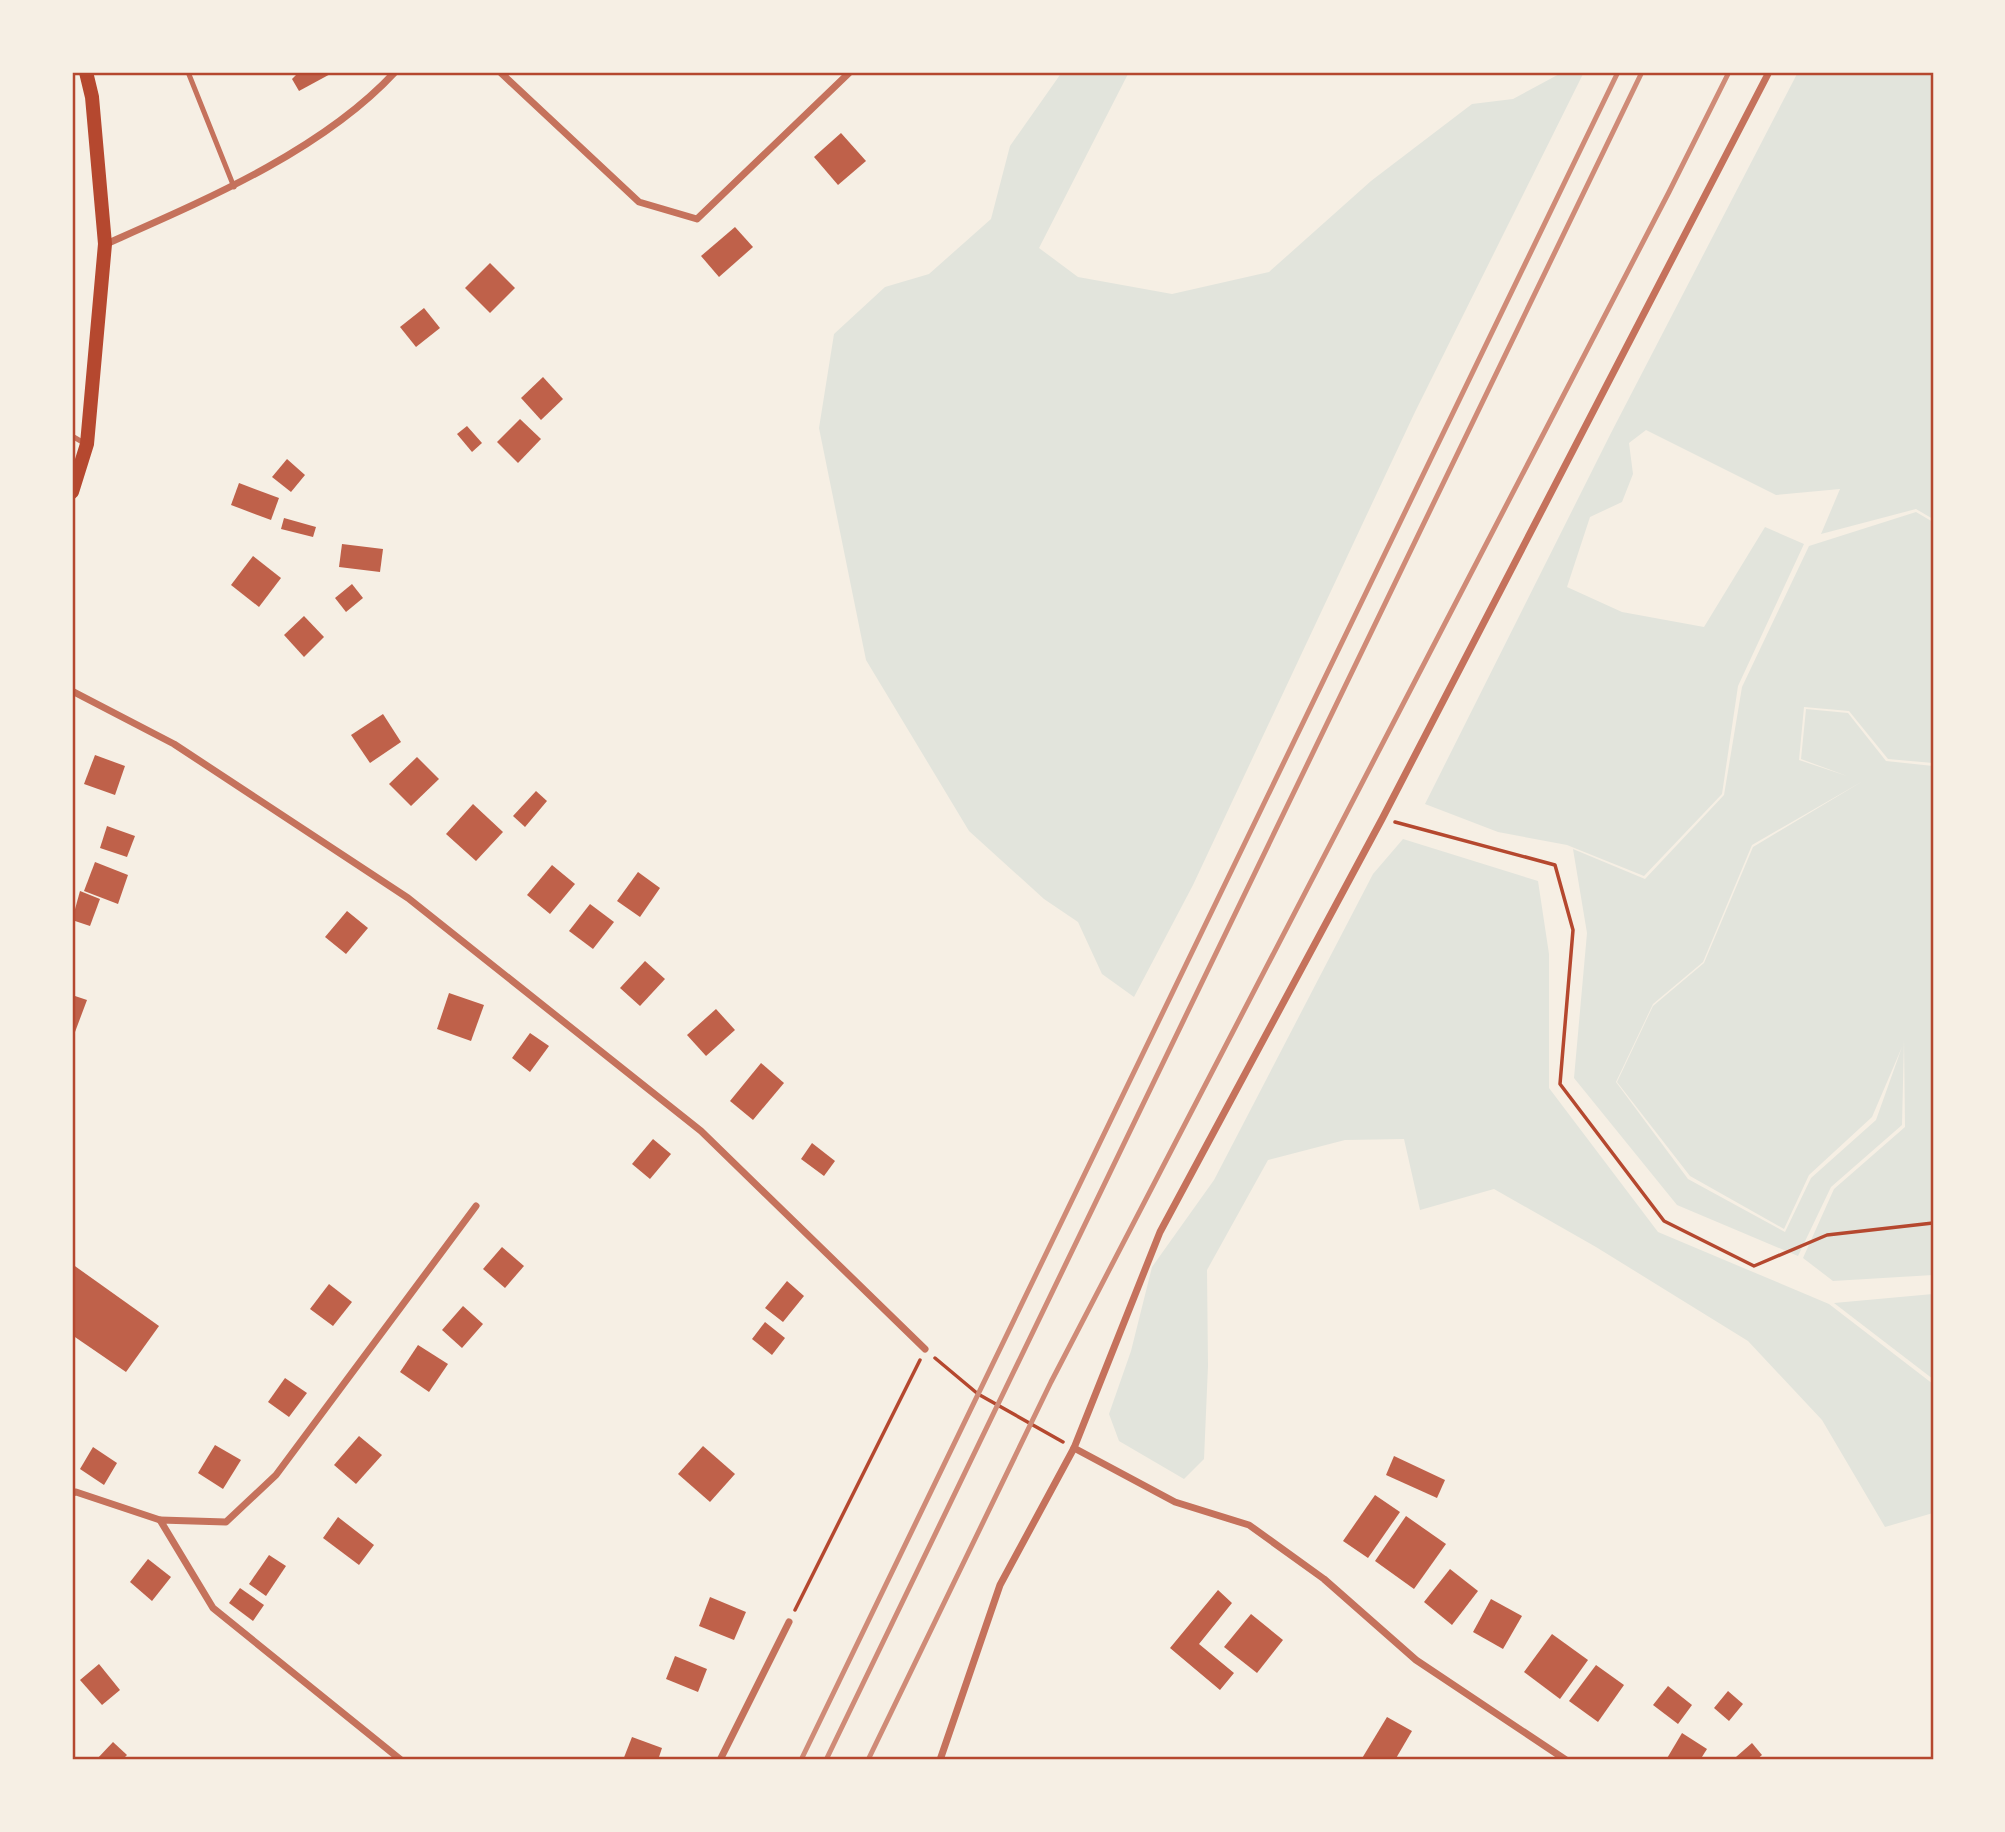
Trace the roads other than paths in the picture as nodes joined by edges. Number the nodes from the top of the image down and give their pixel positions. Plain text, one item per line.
1 (86, 72) edge
2 (188, 72) edge
3 (395, 72) edge
4 (500, 72) edge
5 (850, 72) edge
6 (1769, 72) edge
7 (234, 187) junction
8 (105, 244) junction
9 (72, 436) edge
10 (87, 444) junction
11 (72, 492) edge
12 (72, 691) edge
13 (476, 1206) dead end
14 (925, 1349) road end
15 (1074, 1448) junction
16 (72, 1493) edge
17 (160, 1520) junction
18 (789, 1622) road end
19 (401, 1760) edge
20 (720, 1760) edge
21 (940, 1760) edge
22 (1566, 1760) edge

1 - 8 main road
2 - 7 lane
3 - 7 street
4 - 5 street
6 - 15 street
7 - 8 street
8 - 10 main road
9 - 10 lane
10 - 11 main road
12 - 14 street
13 - 17 street
15 - 21 street
15 - 22 street
16 - 17 street
17 - 19 street
18 - 20 street

